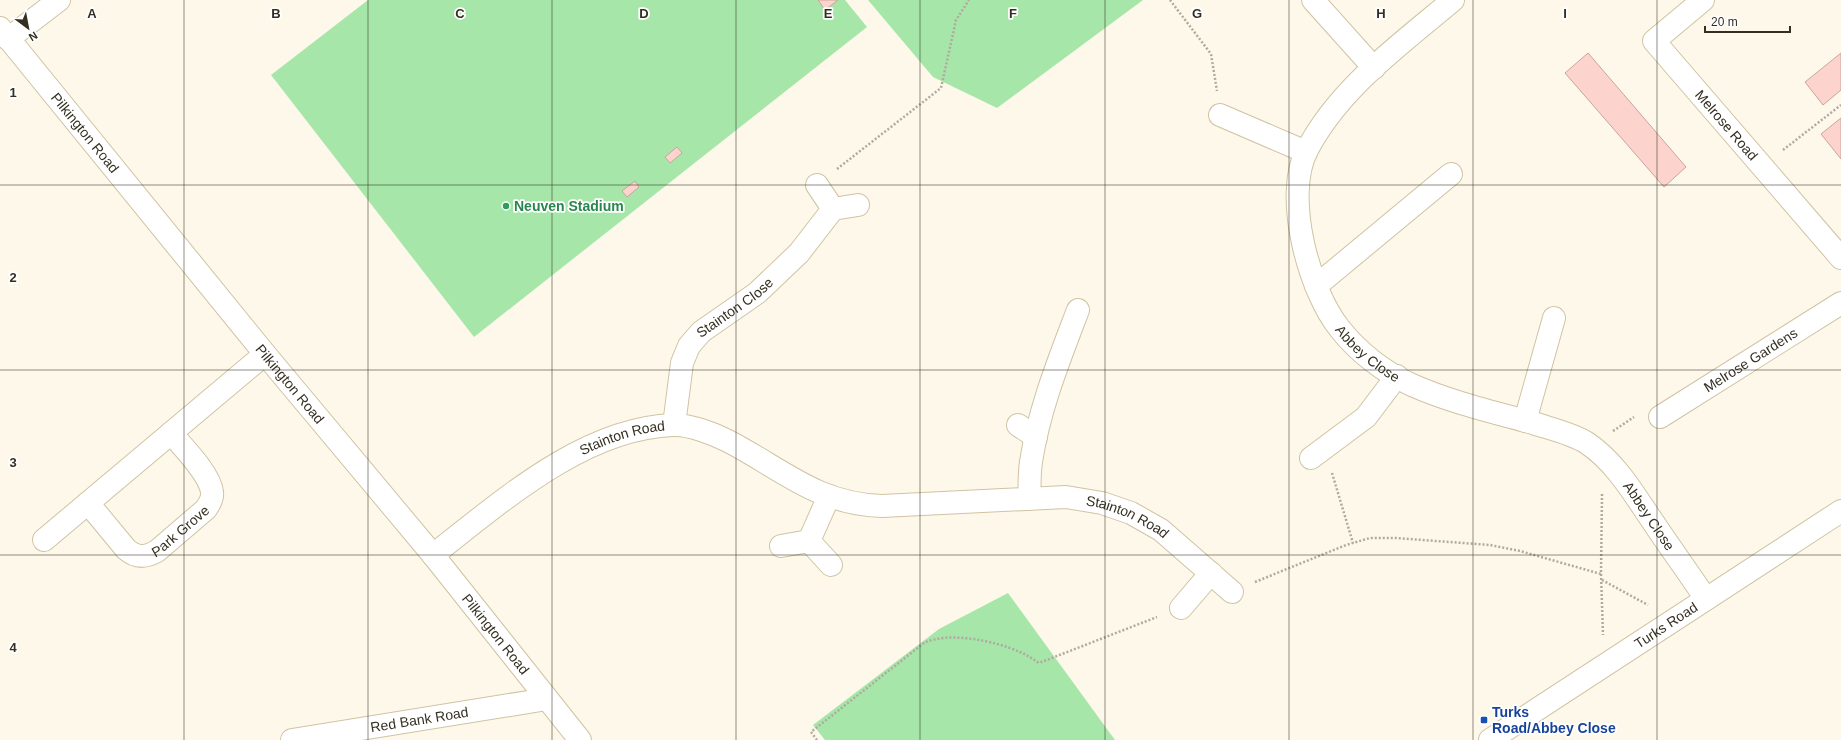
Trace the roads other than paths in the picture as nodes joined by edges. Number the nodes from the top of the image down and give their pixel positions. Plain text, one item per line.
1 (59, 0) edge
2 (1313, 0) edge
3 (1453, 0) edge
4 (1703, 0) edge
5 (4, 34) edge
6 (1374, 68) junction
7 (1220, 115) road end
8 (1306, 152) junction
9 (1451, 174) dead end
10 (817, 185) road end
11 (858, 205) dead end
12 (833, 209) junction
13 (1841, 258) edge
14 (1316, 286) junction
15 (1841, 303) edge
16 (1078, 310) dead end
17 (1554, 318) dead end
18 (265, 354) junction
19 (1397, 376) junction
20 (1660, 417) road end
21 (1525, 421) junction
22 (674, 425) junction
23 (1018, 425) dead end
24 (171, 433) junction
25 (1036, 437) junction
26 (1318, 453) road end
27 (829, 496) junction
28 (1029, 499) junction
29 (88, 503) junction
30 (1841, 511) edge
31 (44, 540) dead end
32 (808, 541) junction
33 (781, 546) dead end
34 (433, 556) junction
35 (831, 566) dead end
36 (1210, 573) junction
37 (1232, 592) road end
38 (1706, 599) junction
39 (1182, 608) road end
40 (547, 699) junction
41 (292, 740) edge
42 (580, 740) edge
43 (1490, 740) edge

1 - 5 street
2 - 6 street
3 - 6 street, Abbey Close
4 - 13 street, Melrose Road
5 - 18 street, Pilkington Road
6 - 8 street, Abbey Close
7 - 8 street
8 - 14 street, Abbey Close
9 - 14 street
10 - 12 street
11 - 12 street
12 - 22 street, Stainton Close
14 - 19 street, Abbey Close
15 - 20 street, Melrose Gardens
16 - 25 street
17 - 21 street
18 - 24 street
18 - 34 street, Pilkington Road
19 - 21 street, Abbey Close
19 - 26 street
21 - 38 street, Abbey Close
22 - 27 street, Stainton Road
22 - 34 street, Stainton Road
23 - 25 street
24 - 29 street
24 - 29 street, Park Grove
25 - 28 street
27 - 28 street, Stainton Road
27 - 32 street
28 - 36 street, Stainton Road
29 - 31 street
30 - 38 street, Turks Road
32 - 33 street
32 - 35 street
34 - 40 street, Pilkington Road
36 - 37 street, Stainton Road
36 - 39 street
38 - 43 street, Turks Road
40 - 41 street, Red Bank Road
40 - 42 street, Pilkington Road

